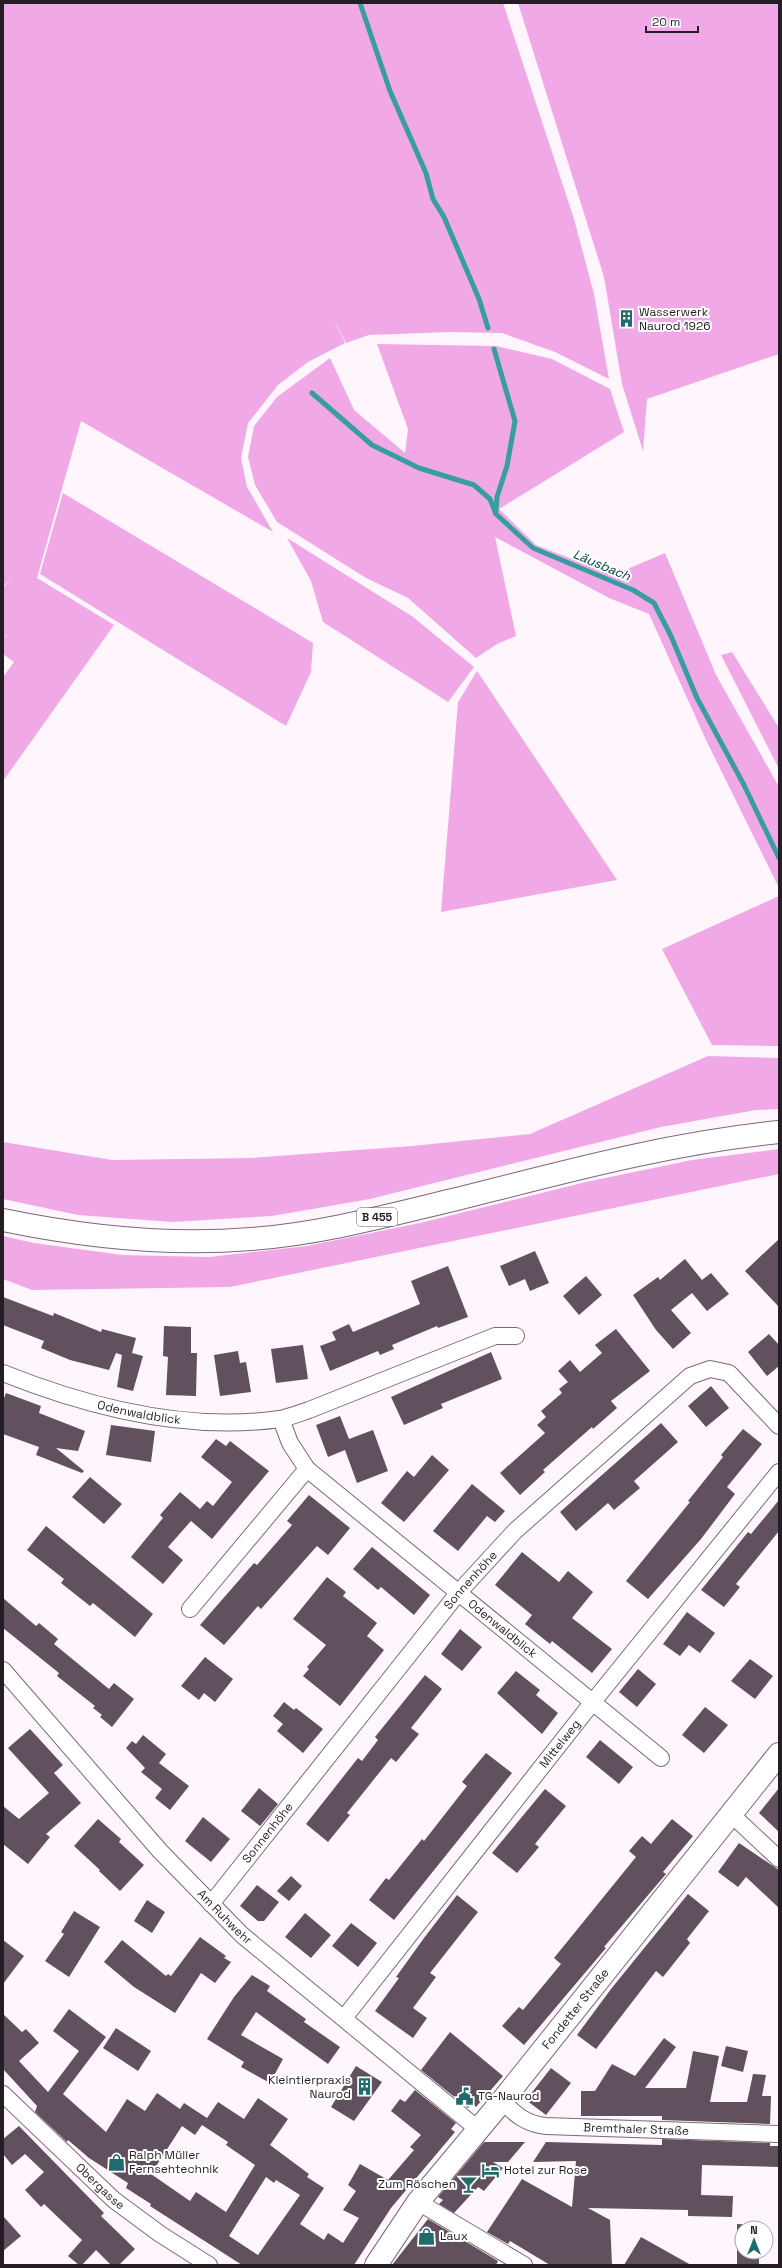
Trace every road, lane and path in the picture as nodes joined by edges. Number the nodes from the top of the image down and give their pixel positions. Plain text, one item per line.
1 (779, 1132) edge
2 (3, 1220) edge
3 (516, 1336) dead end
4 (3, 1373) edge
5 (281, 1419) junction
6 (779, 1426) edge
7 (306, 1469) junction
8 (779, 1472) edge
9 (459, 1592) junction
10 (190, 1609) dead end
11 (3, 1670) edge
12 (592, 1703) junction
13 (779, 1754) edge
14 (661, 1758) dead end
15 (732, 1815) junction
16 (779, 1859) edge
17 (211, 1904) junction
18 (344, 2018) junction
19 (3, 2094) edge
20 (502, 2101) junction
21 (479, 2130) junction
22 (779, 2134) edge
23 (418, 2202) junction
24 (209, 2265) edge
25 (376, 2265) edge
26 (524, 2265) edge

1 - 2 main road, B 455
3 - 5 street, Odenwaldblick
4 - 5 street, Odenwaldblick
5 - 7 street, Odenwaldblick
6 - 9 street, Sonnenhöhe
7 - 9 street, Odenwaldblick
7 - 10 street
8 - 12 street, Mittelweg
9 - 12 street, Odenwaldblick
9 - 17 street, Sonnenhöhe
11 - 17 street, Am Ruhwehr
12 - 14 street, Odenwaldblick
12 - 18 street, Mittelweg
13 - 15 main road, Fondetter Straße
15 - 16 street
15 - 20 main road, Fondetter Straße
17 - 18 street, Am Ruhwehr
18 - 21 street, Am Ruhwehr
19 - 24 street, Obergasse
20 - 21 main road, Fondetter Straße
20 - 22 street, Bremthaler Straße
21 - 23 main road, Fondetter Straße
23 - 25 main road, Fondetter Straße
23 - 26 street

